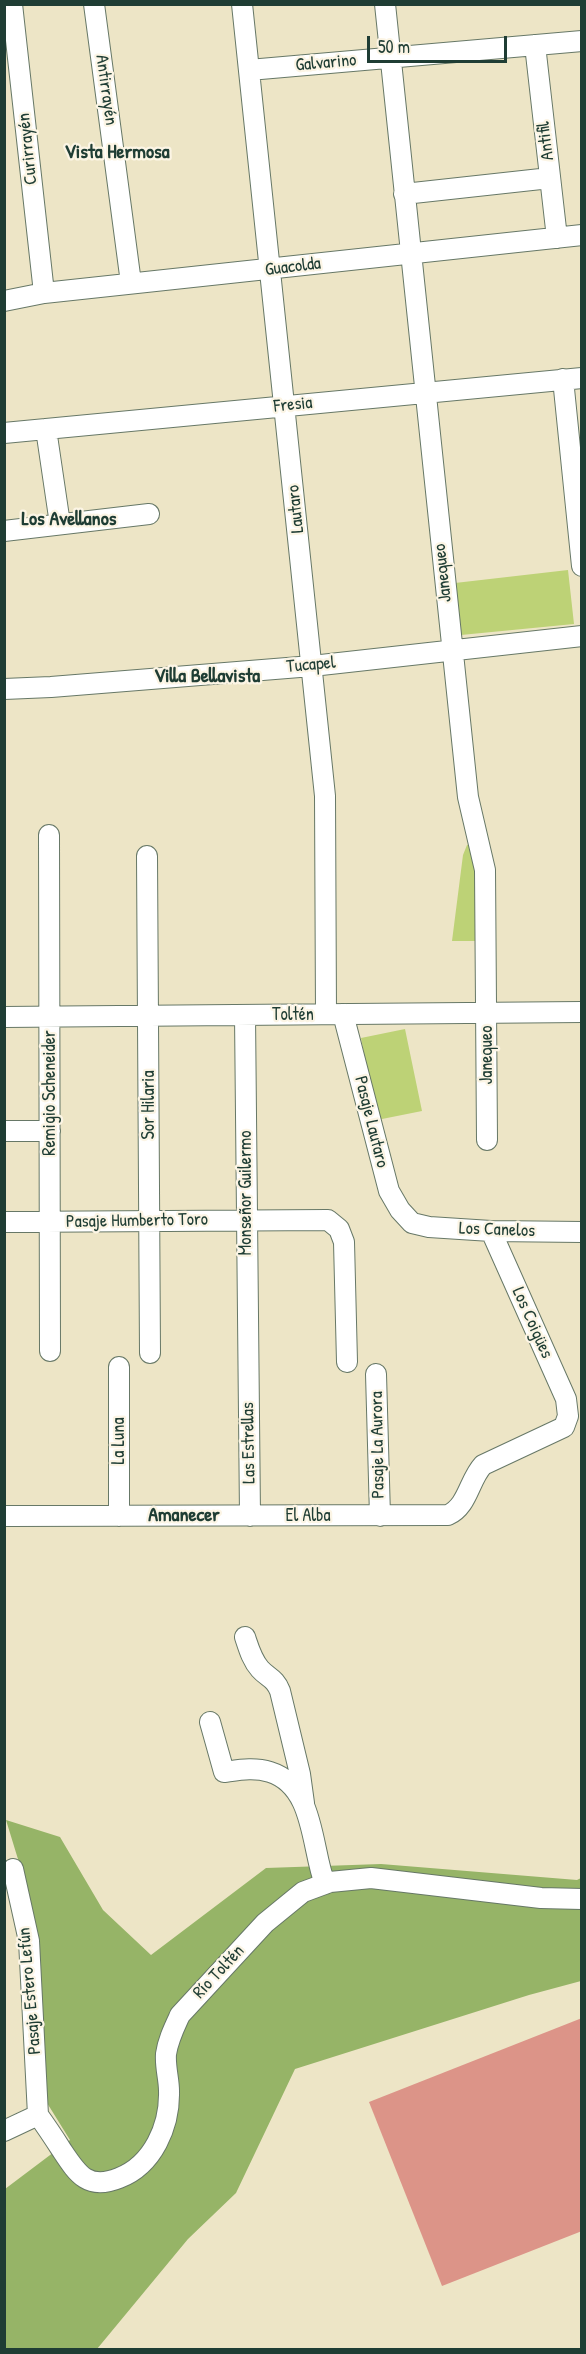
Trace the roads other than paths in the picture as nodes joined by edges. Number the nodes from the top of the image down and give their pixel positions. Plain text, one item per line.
1 (12, 4) edge
2 (94, 4) edge
3 (242, 4) edge
4 (385, 4) edge
5 (582, 40) edge
6 (535, 45) junction
7 (390, 57) junction
8 (249, 70) junction
9 (550, 178) junction
10 (404, 194) junction
11 (582, 235) edge
12 (557, 238) junction
13 (410, 253) junction
14 (270, 270) junction
15 (131, 283) junction
16 (44, 293) junction
17 (4, 301) edge
18 (572, 378) edge
19 (425, 392) junction
20 (285, 406) junction
21 (46, 429) junction
22 (4, 433) edge
23 (149, 514) dead end
24 (60, 524) junction
25 (4, 531) edge
26 (582, 566) edge
27 (582, 636) edge
28 (451, 651) junction
29 (312, 666) junction
30 (4, 689) edge
31 (49, 835) dead end
32 (147, 856) dead end
33 (582, 1012) edge
34 (486, 1013) junction
35 (335, 1014) junction
36 (245, 1015) junction
37 (148, 1016) junction
38 (4, 1017) edge
39 (50, 1017) junction
40 (4, 1131) edge
41 (50, 1131) junction
42 (487, 1140) dead end
43 (246, 1220) junction
44 (150, 1221) junction
45 (4, 1222) edge
46 (50, 1222) junction
47 (412, 1223) joint
48 (491, 1231) junction
49 (582, 1232) edge
50 (50, 1351) dead end
51 (150, 1353) dead end
52 (346, 1362) dead end
53 (119, 1367) dead end
54 (248, 1370) joint
55 (376, 1374) dead end
56 (575, 1416) edge
57 (4, 1516) edge
58 (119, 1516) junction
59 (250, 1516) junction
60 (380, 1516) junction
61 (245, 1638) dead end
62 (210, 1722) dead end
63 (304, 1808) junction
64 (13, 1869) dead end
65 (325, 1884) junction
66 (582, 1899) edge
67 (38, 2115) junction
68 (4, 2131) edge

1 - 16 street, Curirrayén
2 - 15 street, Antirrayén
3 - 8 street, Lautaro
4 - 7 street, Janequeo
5 - 6 street, Galvarino
6 - 7 street, Galvarino
6 - 9 street, Antifil
7 - 8 street, Galvarino
7 - 10 street, Janequeo
8 - 14 street, Lautaro
9 - 10 street
9 - 12 street, Antifil
10 - 13 street, Janequeo
11 - 12 street, Guacolda
12 - 13 street, Guacolda
13 - 14 street, Guacolda
13 - 19 street, Janequeo
14 - 15 street, Guacolda
14 - 20 street, Lautaro
15 - 16 street, Guacolda
16 - 17 street, Guacolda
18 - 19 street, Fresia
18 - 26 street
19 - 20 street, Fresia
19 - 28 street, Janequeo
20 - 21 street, Fresia
20 - 29 street, Lautaro
21 - 22 street, Fresia
21 - 24 street
23 - 24 street
24 - 25 street
27 - 28 street, Tucapel
28 - 29 street, Tucapel
28 - 34 street, Janequeo
29 - 30 street, Tucapel
29 - 35 street, Lautaro
31 - 39 street, Remigio Scheneider
32 - 37 street, Sor Hilaria
33 - 34 street, Toltén
34 - 35 street, Toltén
34 - 42 street, Janequeo
35 - 36 street, Toltén
35 - 47 street, Pasaje Lautaro
36 - 37 street, Toltén
36 - 43 street, Monseñor Guilermo
37 - 39 street, Toltén
37 - 44 street, Sor Hilaria
38 - 39 street, Toltén
39 - 41 street, Remigio Scheneider
40 - 41 street
41 - 46 street, Remigio Scheneider
43 - 44 street, Pasaje Humberto Toro
43 - 52 street, Pasaje Humberto Toro
43 - 54 street, Monseñor Guilermo
44 - 46 street, Pasaje Humberto Toro
44 - 51 street, Sor Hilaria
45 - 46 street, Pasaje Humberto Toro
46 - 50 street, Remigio Scheneider
47 - 48 street, Los Canelos
48 - 49 street, Los Canelos
48 - 56 street, Los Coigües
53 - 58 street, La Luna
54 - 59 street, Las Estrellas
55 - 60 street, Pasaje La Aurora
56 - 60 street, El Alba
57 - 58 street, El Alba
58 - 59 street, El Alba
59 - 60 street, El Alba
61 - 63 street
62 - 63 street
63 - 65 street
64 - 67 street, Pasaje Estero Lefún
65 - 66 street, Río Toltén
65 - 67 street, Río Toltén
67 - 68 street

